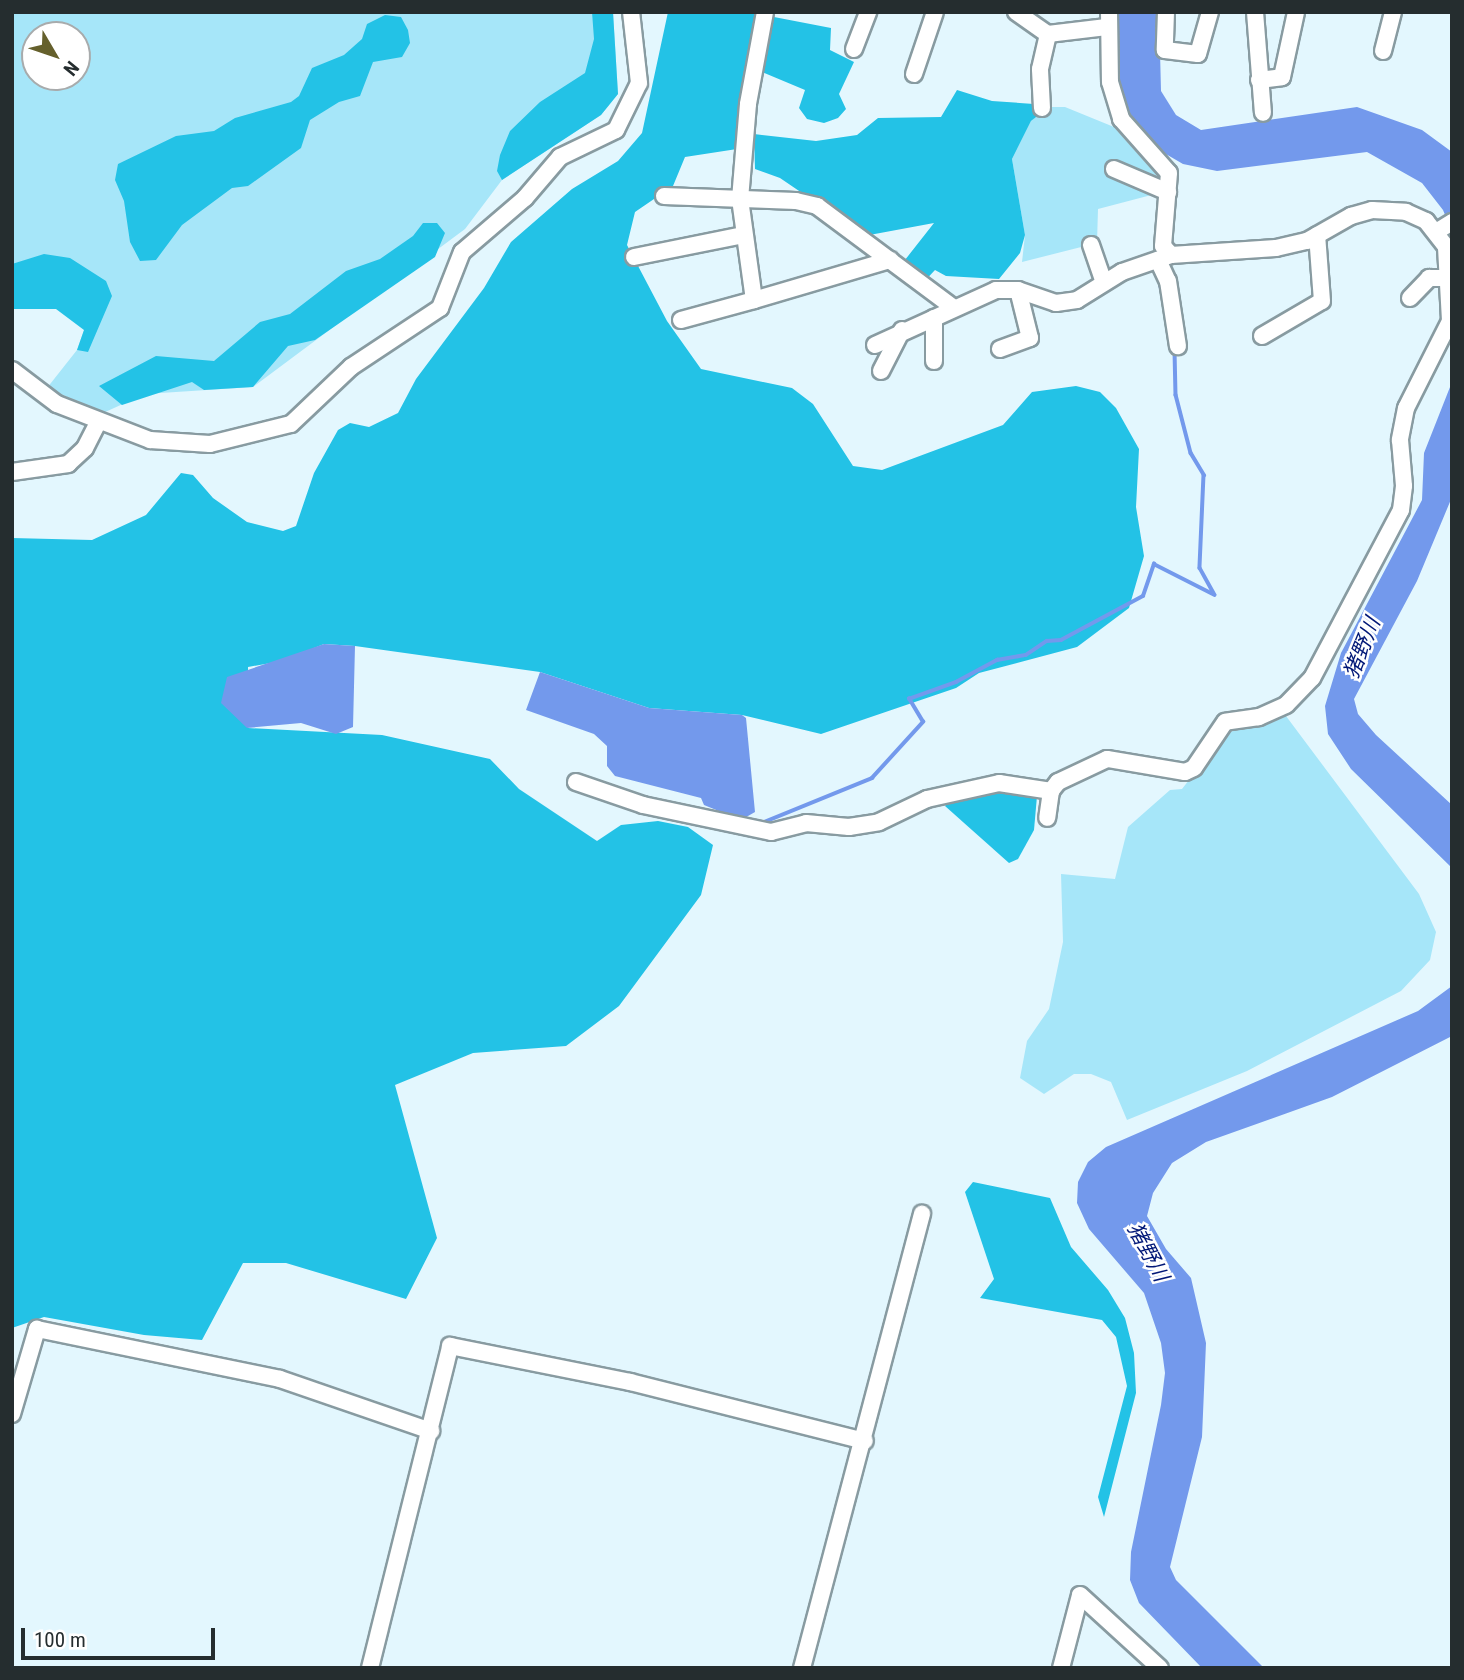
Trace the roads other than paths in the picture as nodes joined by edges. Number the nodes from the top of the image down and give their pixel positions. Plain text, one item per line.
1 (631, 12) edge
2 (765, 12) edge
3 (868, 12) edge
4 (935, 12) edge
5 (1016, 12) edge
6 (1166, 12) edge
7 (1210, 12) edge
8 (1255, 12) edge
9 (1296, 12) edge
10 (1393, 12) edge
11 (1108, 20) edge
12 (1048, 34) junction
13 (854, 49) dead end
14 (1383, 51) dead end
15 (914, 74) dead end
16 (1259, 80) junction
17 (1042, 108) dead end
18 (1263, 113) dead end
19 (1114, 169) dead end
20 (1168, 191) junction
21 (664, 196) dead end
22 (740, 199) junction
23 (1445, 226) edge
24 (743, 235) junction
25 (1317, 235) junction
26 (1091, 245) dead end
27 (634, 257) dead end
28 (1165, 257) junction
29 (890, 260) junction
30 (1450, 278) edge
31 (1104, 282) junction
32 (1018, 290) junction
33 (1410, 298) dead end
34 (754, 300) junction
35 (954, 308) junction
36 (934, 318) junction
37 (681, 320) dead end
38 (902, 330) junction
39 (1262, 336) dead end
40 (875, 345) dead end
41 (1178, 346) dead end
42 (1000, 349) dead end
43 (934, 361) dead end
44 (12, 370) edge
45 (881, 371) dead end
46 (98, 423) junction
47 (12, 472) edge
48 (576, 782) dead end
49 (1051, 791) junction
50 (1047, 818) dead end
51 (922, 1214) dead end
52 (12, 1414) edge
53 (431, 1431) junction
54 (865, 1441) junction
55 (1152, 1664) edge
56 (370, 1668) edge
57 (802, 1668) edge
58 (1061, 1668) edge

1 - 46 street
2 - 22 street
3 - 13 street
4 - 15 street
5 - 12 street
6 - 7 street
8 - 16 street
9 - 16 street
10 - 14 street
11 - 12 street
11 - 20 street
12 - 17 street
16 - 18 street
19 - 20 street
20 - 28 street
21 - 22 street
22 - 24 street
22 - 29 street
23 - 25 street
23 - 30 street
24 - 27 street
24 - 34 street
25 - 28 street
25 - 39 street
26 - 31 street
28 - 31 street
28 - 41 street
29 - 34 street
29 - 35 street
30 - 33 street
30 - 49 street
31 - 32 street
32 - 35 street
32 - 42 street
34 - 37 street
35 - 36 street
36 - 38 street
36 - 43 street
38 - 40 street
38 - 45 street
44 - 46 street
46 - 47 street
48 - 49 street
49 - 50 street
51 - 54 street
52 - 53 street
53 - 54 street
53 - 56 street
54 - 57 street
55 - 58 street

